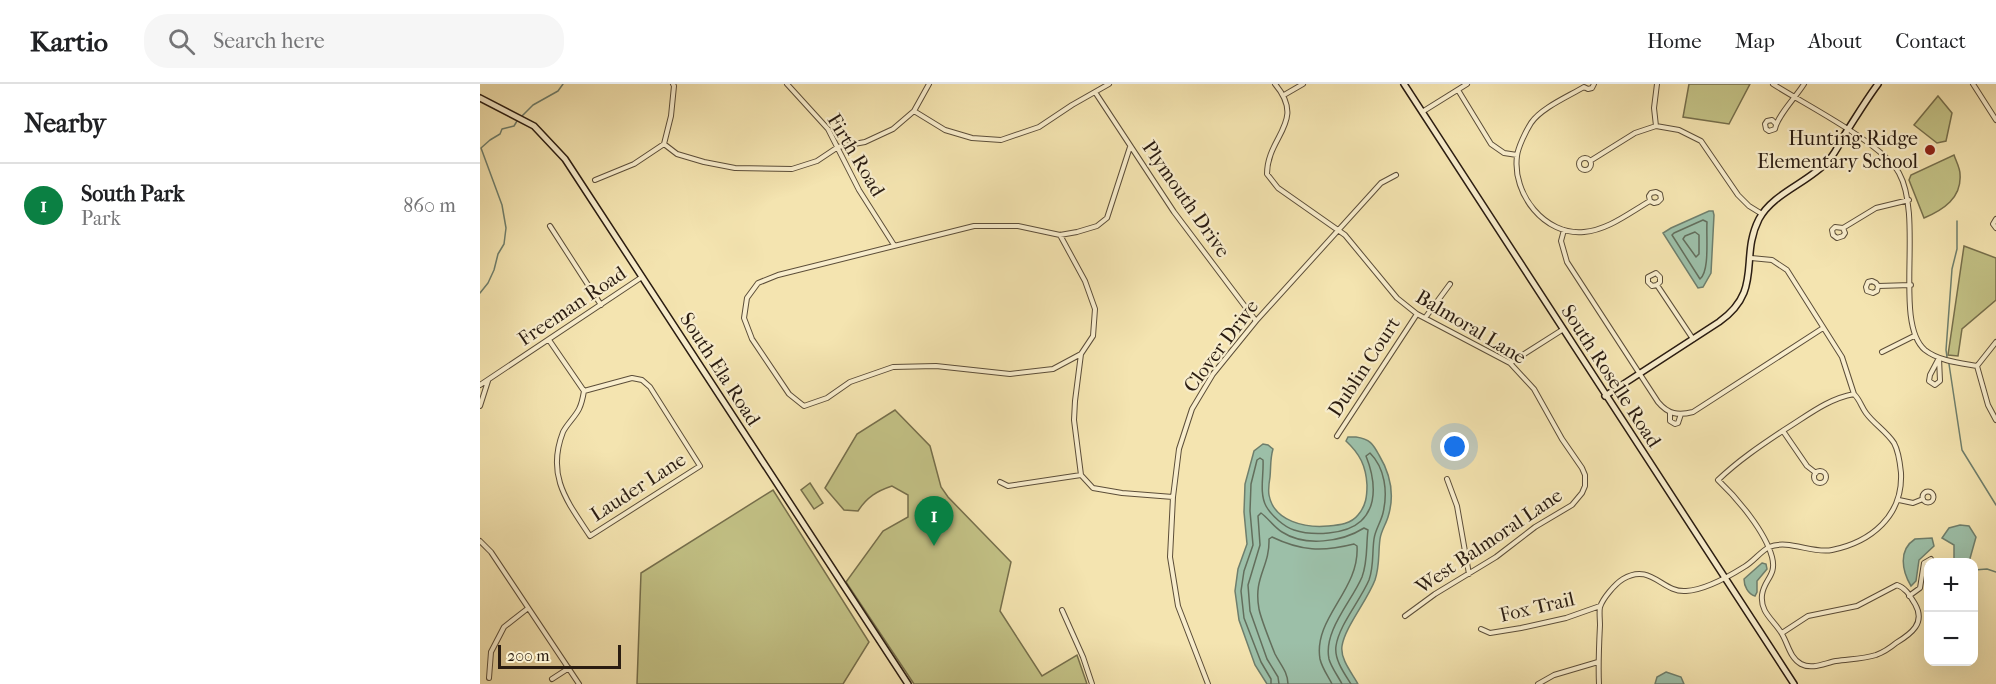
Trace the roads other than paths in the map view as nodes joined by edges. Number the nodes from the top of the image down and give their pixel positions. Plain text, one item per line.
1 (673, 84) edge
2 (787, 84) edge
3 (929, 84) edge
4 (1109, 84) edge
5 (1275, 84) edge
6 (1302, 84) edge
7 (1404, 84) edge
8 (1467, 84) edge
9 (1594, 84) edge
10 (1657, 84) edge
11 (1773, 84) edge
12 (1804, 84) edge
13 (1878, 84) edge
14 (1973, 84) edge
15 (1584, 85) edge
16 (1458, 90) junction
17 (1095, 92) junction
18 (1284, 95) junction
19 (480, 98) edge
20 (1795, 98) junction
21 (914, 111) junction
22 (1422, 112) junction
23 (1996, 120) edge
24 (1775, 123) dead end
25 (1656, 126) junction
26 (1848, 130) junction
27 (664, 144) junction
28 (838, 147) junction
29 (1131, 147) junction
30 (1517, 156) junction
31 (1590, 161) dead end
32 (1395, 175) dead end
33 (595, 180) dead end
34 (1908, 200) junction
35 (1650, 201) dead end
36 (1762, 214) junction
37 (1996, 219) edge
38 (550, 226) dead end
39 (1843, 228) dead end
40 (1996, 228) edge
41 (1338, 230) junction
42 (1564, 230) junction
43 (1060, 235) junction
44 (894, 245) junction
45 (1751, 258) junction
46 (642, 277) junction
47 (1450, 284) dead end
48 (1657, 285) dead end
49 (1911, 285) junction
50 (1878, 286) dead end
51 (601, 304) junction
52 (1417, 314) junction
53 (1425, 318) junction
54 (1256, 321) junction
55 (1822, 328) junction
56 (1562, 330) junction
57 (1914, 336) junction
58 (1692, 339) junction
59 (549, 340) junction
60 (1996, 342) edge
61 (1882, 352) dead end
62 (1080, 354) junction
63 (1938, 358) junction
64 (1510, 363) junction
65 (1977, 366) junction
66 (1639, 374) junction
67 (488, 380) junction
68 (480, 385) edge
69 (584, 391) junction
70 (1854, 394) junction
71 (1605, 396) junction
72 (480, 406) edge
73 (1670, 412) junction
74 (1678, 414) junction
75 (1996, 420) edge
76 (1783, 431) junction
77 (1337, 436) dead end
78 (1816, 473) dead end
79 (1081, 475) junction
80 (1447, 479) dead end
81 (1000, 482) dead end
82 (1585, 486) joint
83 (1173, 497) junction
84 (1923, 499) dead end
85 (1899, 500) junction
86 (480, 541) edge
87 (1768, 548) junction
88 (1924, 563) edge
89 (1469, 574) junction
90 (1724, 577) junction
91 (1909, 596) junction
92 (1600, 606) junction
93 (527, 609) junction
94 (1062, 610) dead end
95 (1405, 616) dead end
96 (1481, 629) dead end
97 (1782, 633) junction
98 (1598, 662) junction
99 (569, 668) junction
100 (489, 678) dead end
101 (552, 679) dead end
102 (579, 684) edge
103 (908, 684) edge
104 (1092, 684) edge
105 (1208, 684) edge
106 (1538, 684) edge
107 (1599, 684) edge
108 (1794, 684) edge

1 - 27 street
2 - 28 street, Firth Road
3 - 21 street
4 - 17 street
5 - 18 street
6 - 18 street
7 - 22 main road, South Roselle Road
8 - 16 street
9 - 15 street
10 - 25 street
11 - 20 street
12 - 20 street
13 - 26 main road
14 - 23 street
15 - 30 street
16 - 22 street
16 - 30 street
17 - 21 street
17 - 29 street, Plymouth Drive
18 - 41 street, Balmoral Lane
19 - 46 main road, South Ela Road
20 - 24 street
20 - 26 street
21 - 28 street
22 - 56 main road, South Roselle Road
25 - 31 street
25 - 36 street
26 - 34 street
26 - 36 main road
27 - 28 street
27 - 33 street
28 - 44 street, Firth Road
29 - 43 street
29 - 54 street, Plymouth Drive
30 - 42 street
32 - 41 street, Clover Drive
34 - 39 street
34 - 49 street
35 - 42 street
36 - 45 main road
37 - 40 street
38 - 51 street
41 - 52 street, Balmoral Lane
41 - 54 street, Clover Drive
42 - 66 street
43 - 44 street
43 - 62 street
44 - 62 street
45 - 55 street
45 - 58 main road
46 - 51 street, Freeman Road
46 - 103 main road, South Ela Road
47 - 53 street
48 - 58 street
49 - 50 street
49 - 57 street
51 - 59 street, Freeman Road
52 - 53 street, Balmoral Lane
52 - 77 street, Dublin Court
53 - 64 street, Balmoral Lane
54 - 83 street, Clover Drive
55 - 70 street
55 - 74 street
56 - 64 street
56 - 71 main road, South Roselle Road
57 - 61 street
57 - 63 street
58 - 66 main road
59 - 67 street, Freeman Road
59 - 69 street
60 - 65 street
62 - 79 street
63 - 63 street
63 - 65 street
64 - 82 street, Balmoral Lane
65 - 75 street
66 - 71 main road
66 - 73 street
67 - 68 street, Freeman Road
67 - 72 street
69 - 69 street, Lauder Lane
70 - 76 street
70 - 85 street
71 - 90 main road, South Roselle Road
73 - 74 street
73 - 74 street
76 - 78 street
76 - 87 street
79 - 81 street
79 - 83 street
80 - 89 street
82 - 89 street, West Balmoral Lane
83 - 105 street, Clover Drive
84 - 85 street
85 - 87 street
86 - 93 street
87 - 90 street
87 - 97 street
88 - 91 street
89 - 95 street, West Balmoral Lane
90 - 92 street
90 - 108 main road, South Roselle Road
91 - 97 street
91 - 97 street
92 - 96 street, Fox Trail
92 - 98 street
93 - 99 street
93 - 100 street
94 - 104 street
98 - 106 street
98 - 107 street
99 - 101 street
99 - 102 street

